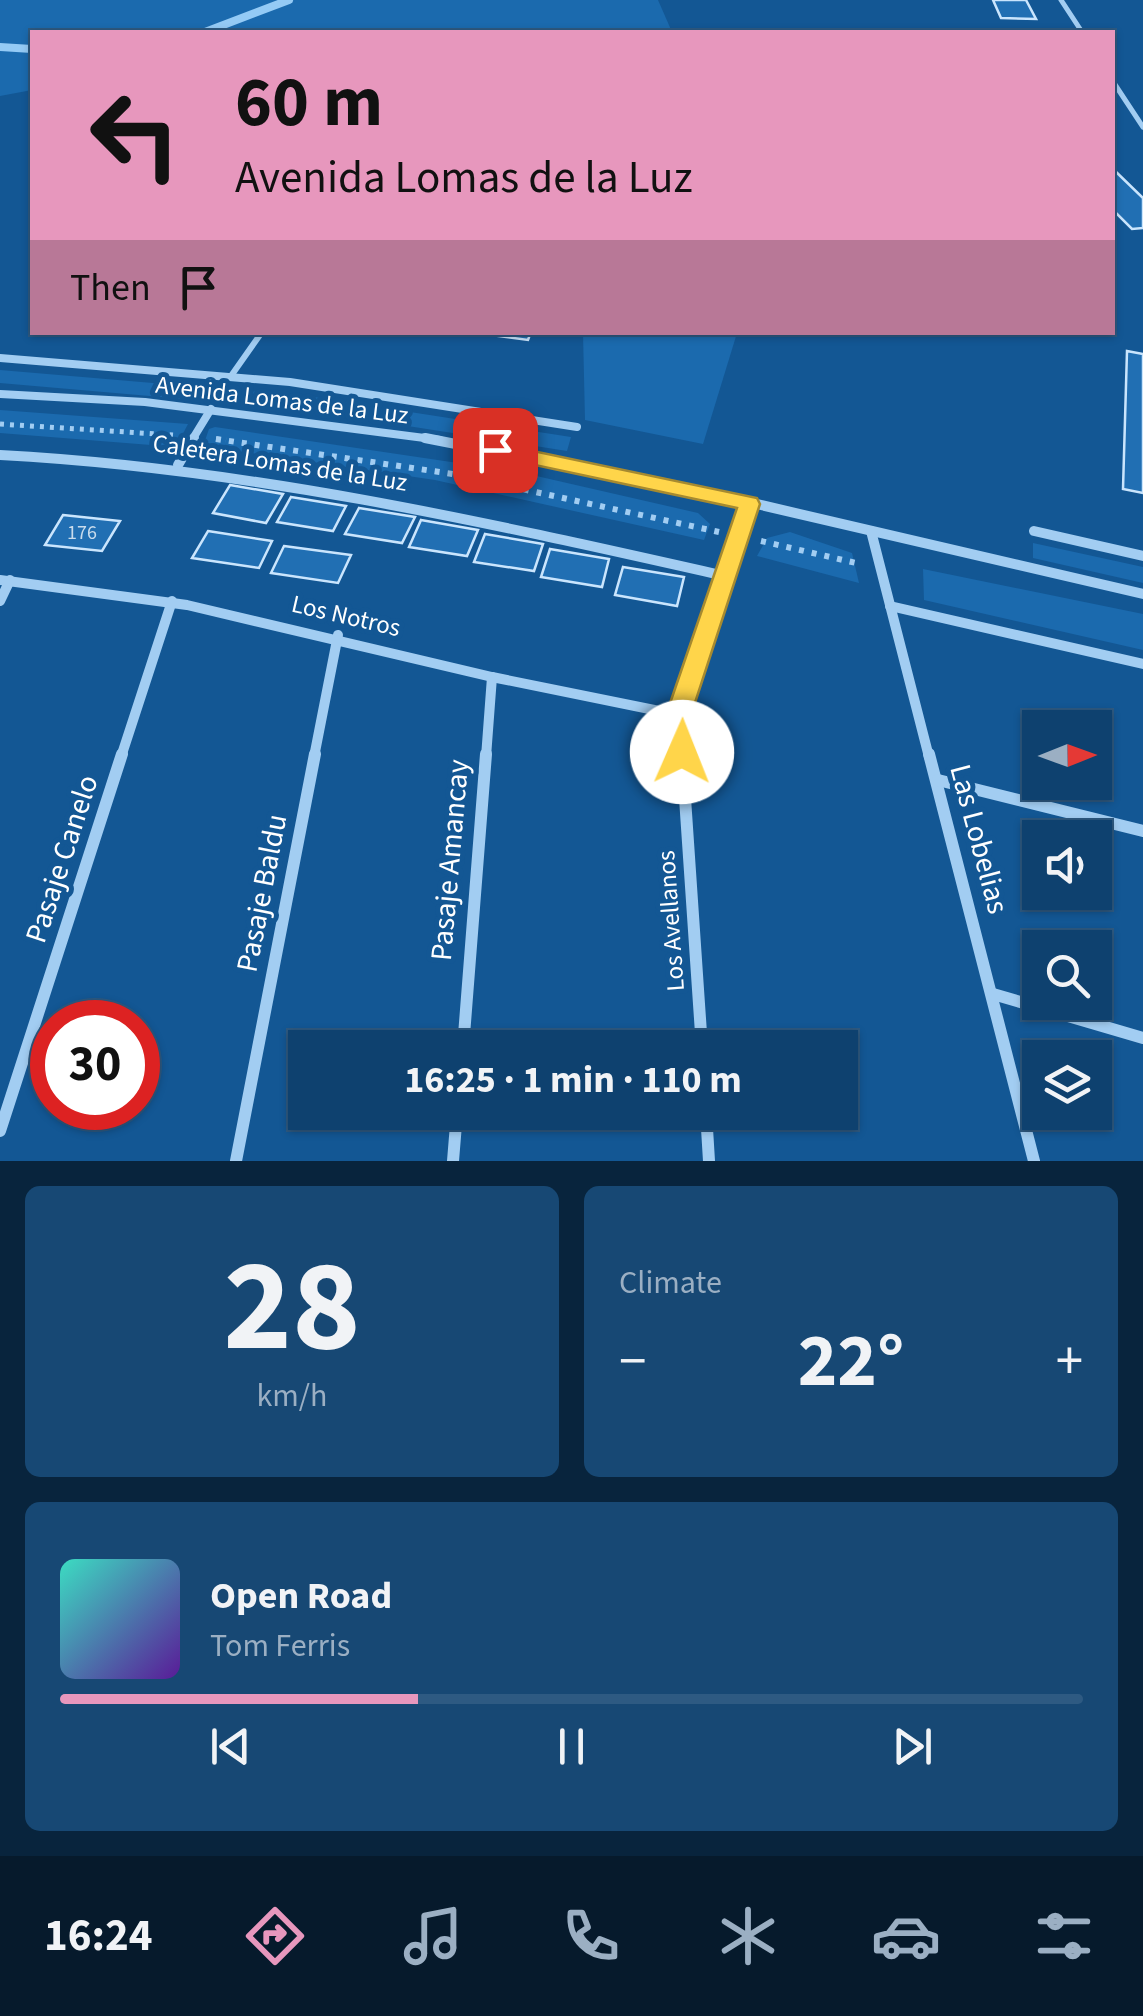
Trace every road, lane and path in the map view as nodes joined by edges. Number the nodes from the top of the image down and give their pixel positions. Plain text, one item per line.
1 (1061, 0) edge
2 (1081, 30) edge
3 (1115, 85) edge
4 (1143, 128) edge
5 (260, 335) edge
6 (0, 358) edge
7 (232, 376) junction
8 (0, 394) edge
9 (210, 410) junction
10 (0, 424) edge
11 (576, 427) dead end
12 (195, 436) junction
13 (0, 454) edge
14 (178, 466) junction
15 (749, 504) junction
16 (1034, 531) dead end
17 (871, 532) junction
18 (738, 536) junction
19 (1143, 556) edge
20 (881, 569) junction
21 (726, 576) junction
22 (5, 580) edge
23 (1143, 594) edge
24 (0, 600) edge
25 (172, 601) junction
26 (890, 606) junction
27 (338, 635) junction
28 (1143, 664) edge
29 (492, 677) junction
30 (679, 715) junction
31 (938, 780) junction
32 (1143, 832) edge
33 (993, 994) junction
34 (463, 1030) edge
35 (701, 1030) edge
36 (1143, 1038) edge
37 (456, 1130) edge
38 (707, 1130) edge
39 (0, 1132) edge
40 (236, 1161) edge
41 (454, 1161) edge
42 (709, 1161) edge
43 (1034, 1161) edge

1 - 2 lane
3 - 4 lane
5 - 7 lane
6 - 7 street, Avenida Lomas de la Luz
7 - 11 street, Avenida Lomas de la Luz
8 - 9 street, Avenida Lomas de la Luz
9 - 12 street
9 - 15 street, Avenida Lomas de la Luz
10 - 12 path
12 - 14 street
12 - 18 path
13 - 14 street, Caletera Lomas de la Luz
14 - 21 street, Caletera Lomas de la Luz
15 - 17 street, Avenida Lomas de la Luz
15 - 18 street, Los Avellanos
16 - 19 street
17 - 20 street, Las Lobelias
17 - 23 street, Avenida Lomas de la Luz
18 - 20 path
18 - 21 street, Los Avellanos
20 - 26 street, Las Lobelias
21 - 30 street, Los Avellanos
22 - 24 street
22 - 25 street, Los Notros
25 - 27 street, Los Notros
25 - 39 street, Pasaje Canelo
26 - 28 street
26 - 31 street, Las Lobelias
27 - 29 street, Los Notros
27 - 40 street, Pasaje Baldu
29 - 30 street, Los Notros
29 - 34 street, Pasaje Amancay
30 - 35 street, Los Avellanos
31 - 32 street
31 - 33 street, Las Lobelias
33 - 36 street
33 - 43 street, Las Lobelias
37 - 41 street
38 - 42 street

